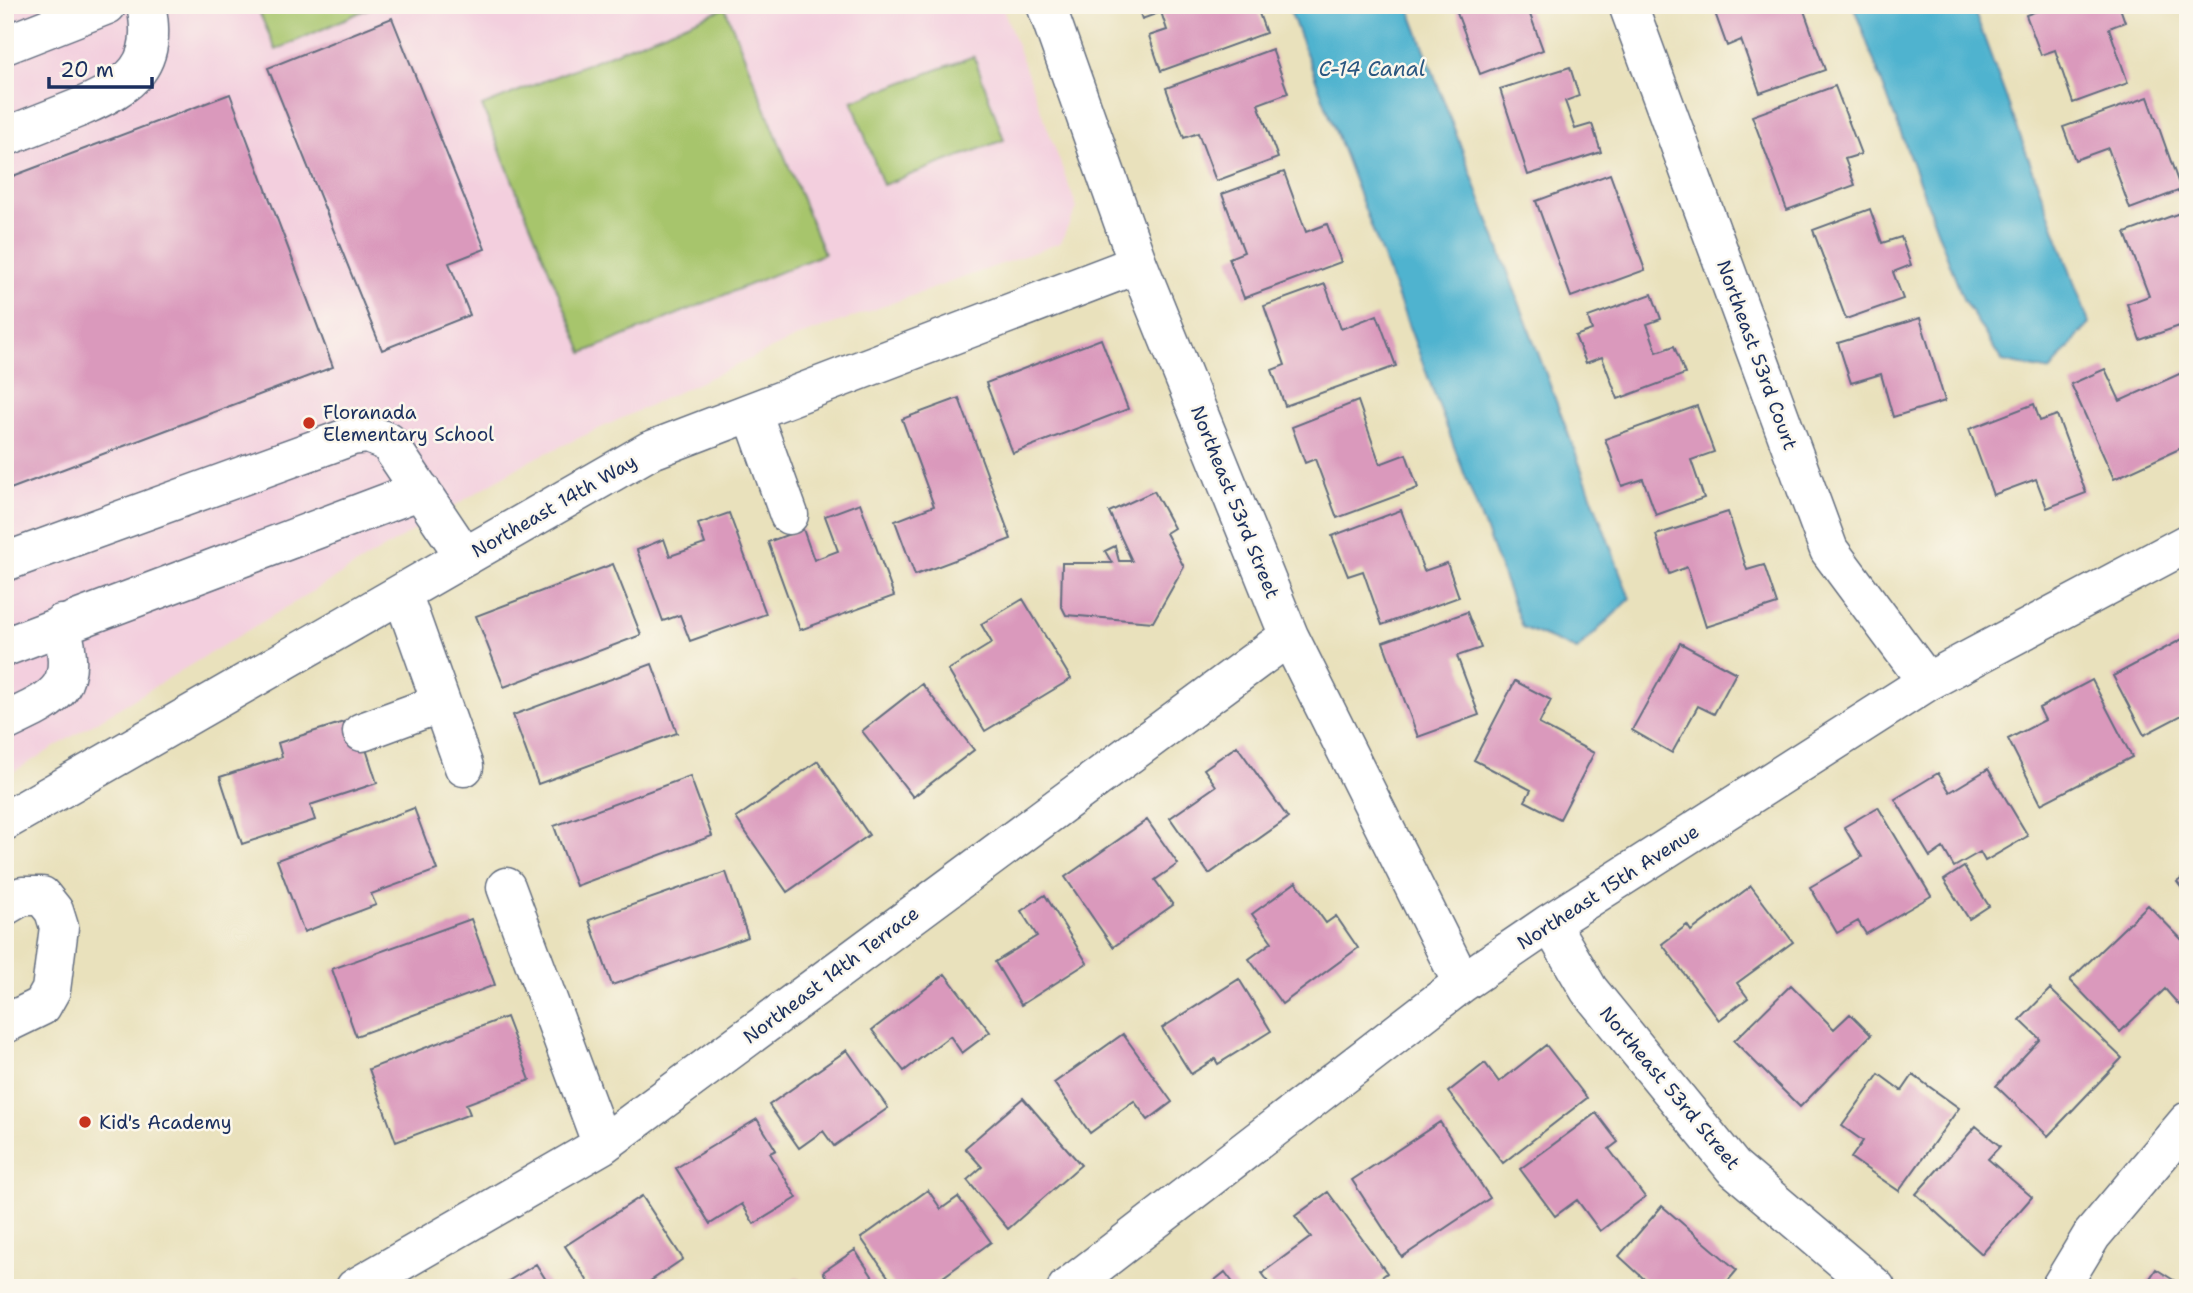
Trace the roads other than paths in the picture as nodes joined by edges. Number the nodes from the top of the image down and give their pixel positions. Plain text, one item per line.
1 (107, 5) edge
2 (146, 5) edge
3 (1046, 5) edge
4 (1628, 5) edge
5 (5, 45) edge
6 (5, 137) edge
7 (1138, 264) junction
8 (751, 412) junction
9 (421, 490) junction
10 (789, 515) dead end
11 (2188, 543) edge
12 (465, 557) junction
13 (5, 562) edge
14 (402, 593) junction
15 (61, 624) junction
16 (1289, 636) junction
17 (5, 647) edge
18 (1927, 682) junction
19 (441, 703) junction
20 (5, 722) edge
21 (362, 732) dead end
22 (464, 767) dead end
23 (5, 821) edge
24 (506, 887) dead end
25 (5, 906) edge
26 (1550, 923) junction
27 (1462, 983) junction
28 (5, 1024) edge
29 (2188, 1121) edge
30 (602, 1145) junction
31 (355, 1288) edge
32 (1067, 1288) edge
33 (1876, 1288) edge
34 (2060, 1288) edge

1 - 5 street
2 - 6 street
3 - 7 street, Northeast 53rd Street
4 - 18 street, Northeast 53rd Court
7 - 8 street, Northeast 14th Way
7 - 16 street, Northeast 53rd Street
8 - 10 street
8 - 12 street, Northeast 14th Way
9 - 12 street
9 - 13 street
9 - 15 street
11 - 18 street, Northeast 15th Avenue
12 - 14 street, Northeast 14th Way
14 - 19 street
14 - 23 street, Northeast 14th Way
15 - 17 street
15 - 20 street
16 - 27 street, Northeast 53rd Street
16 - 30 street, Northeast 14th Terrace
18 - 26 street, Northeast 15th Avenue
19 - 21 street
19 - 22 street
24 - 30 street
25 - 28 street
26 - 27 street, Northeast 15th Avenue
26 - 33 street, Northeast 53rd Street
27 - 32 street, Northeast 15th Avenue
29 - 34 street
30 - 31 street, Northeast 14th Terrace

